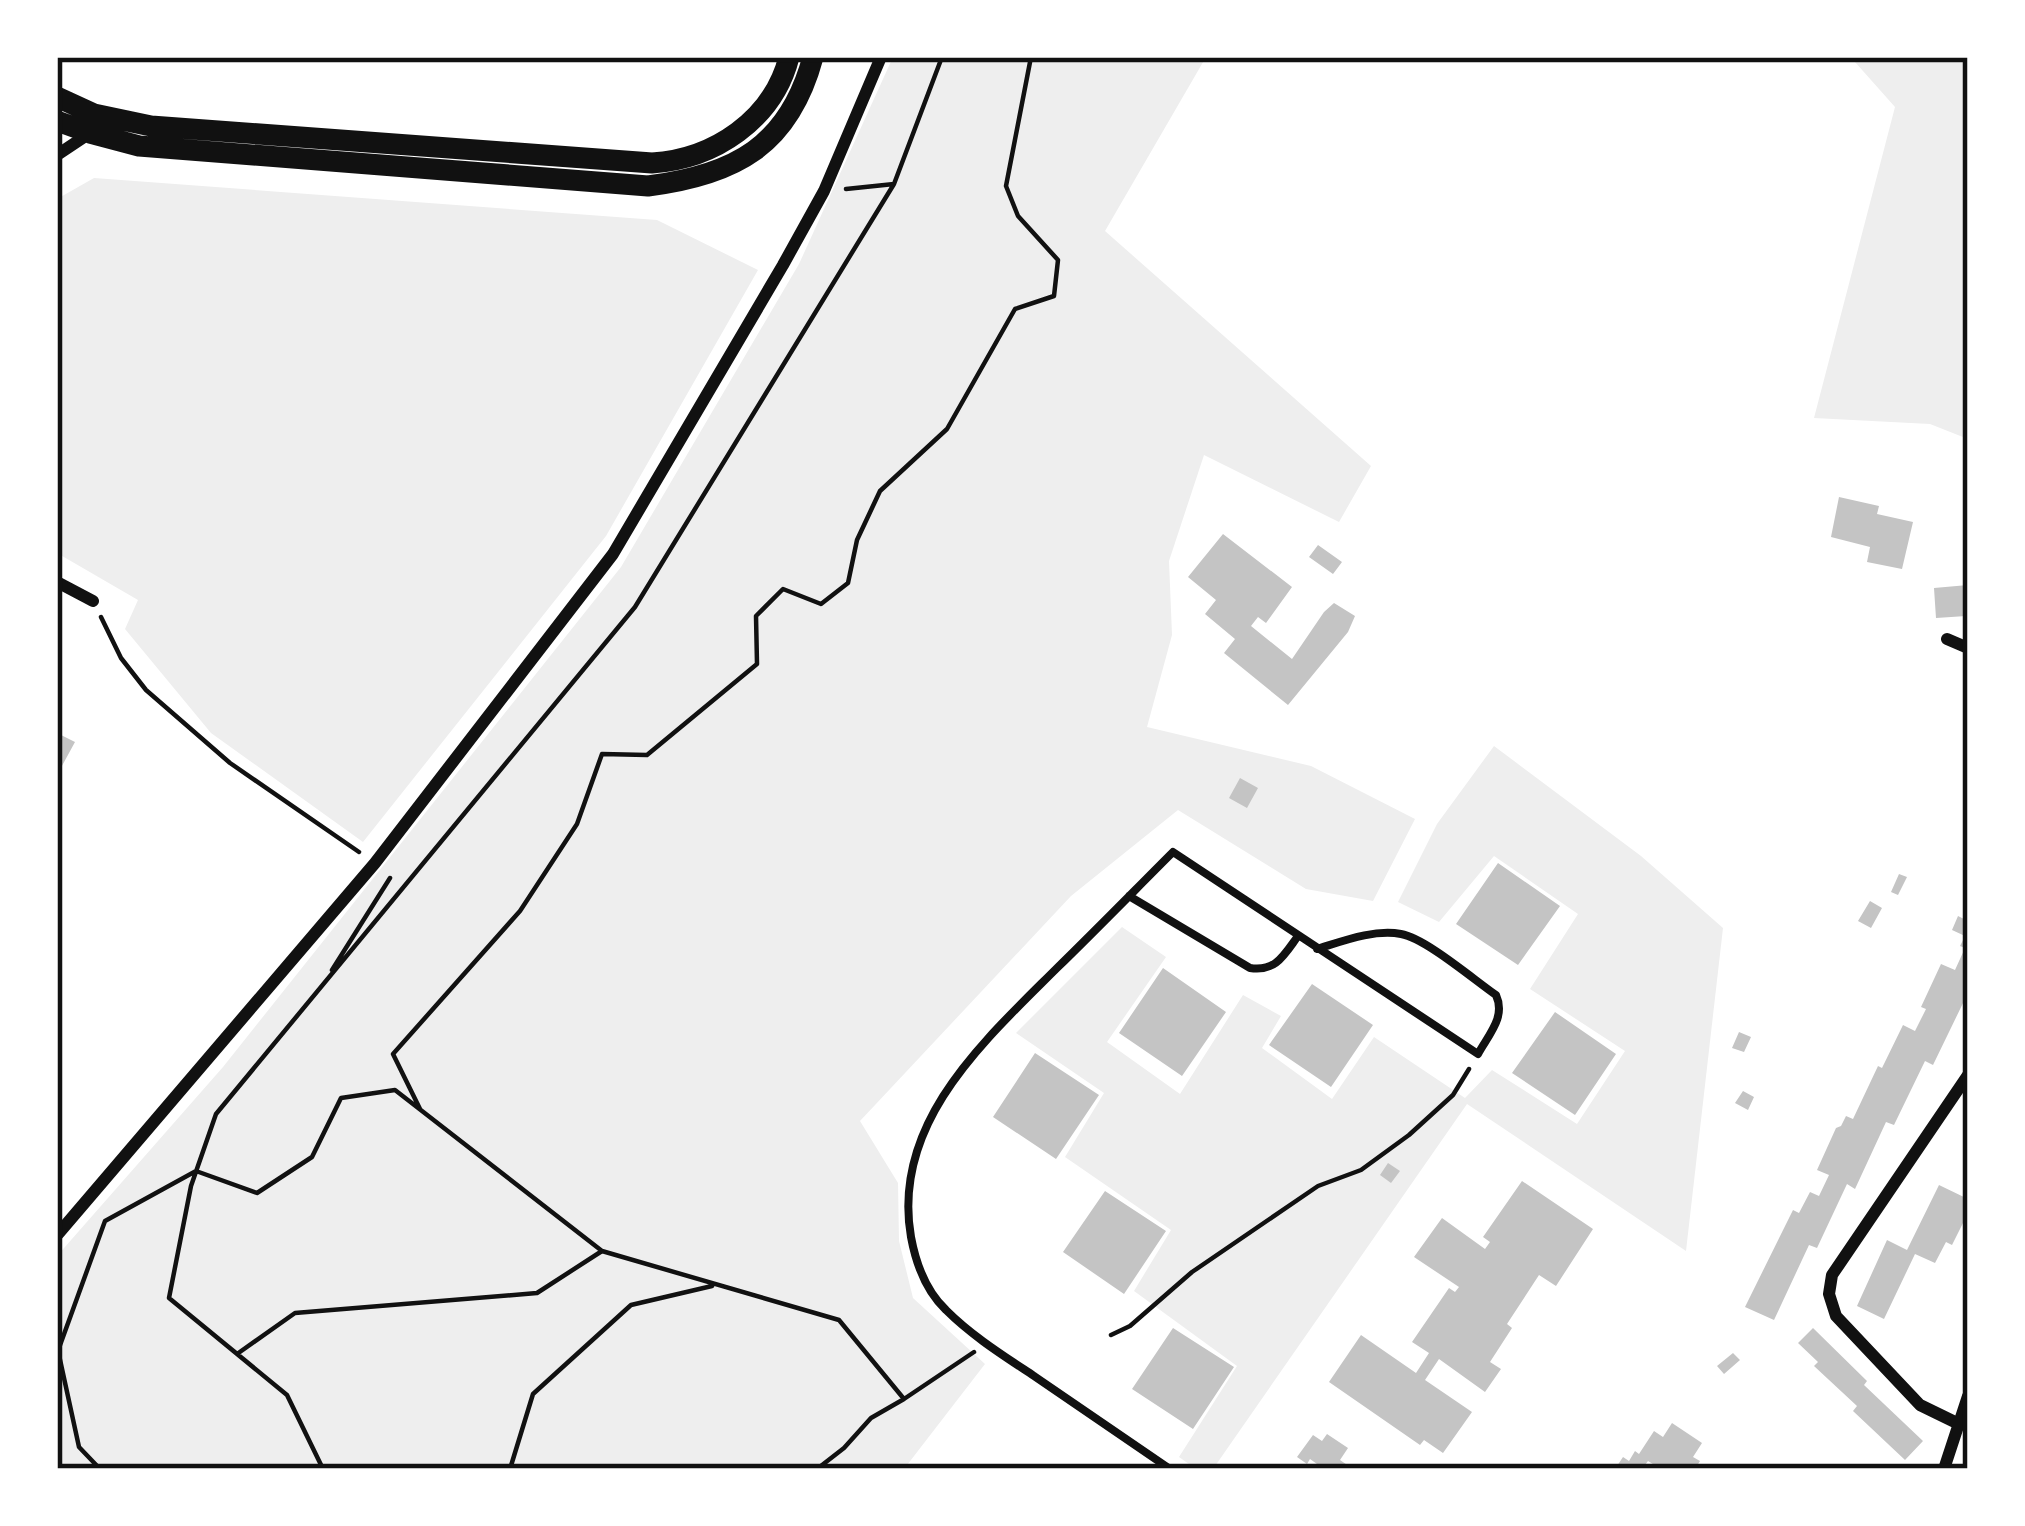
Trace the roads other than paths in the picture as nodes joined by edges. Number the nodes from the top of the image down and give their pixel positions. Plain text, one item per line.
1 (790, 57) edge
2 (813, 57) edge
3 (881, 57) edge
4 (57, 97) edge
5 (88, 119) junction
6 (57, 120) edge
7 (57, 155) edge
8 (57, 581) edge
9 (93, 601) road end
10 (1947, 639) dead end
11 (1968, 648) edge
12 (1129, 896) junction
13 (1298, 936) junction
14 (1317, 949) junction
15 (1968, 1075) edge
16 (58, 1234) edge
17 (1968, 1396) edge
18 (1959, 1424) junction
19 (1170, 1469) edge
20 (1944, 1469) edge

1 - 5 main road
2 - 5 main road
3 - 16 street
4 - 5 main road
5 - 6 main road
5 - 7 street
8 - 9 street
10 - 11 street
12 - 13 lane
12 - 13 lane
12 - 19 lane
13 - 14 lane
14 - 14 lane
15 - 18 street
17 - 18 street
18 - 20 street

